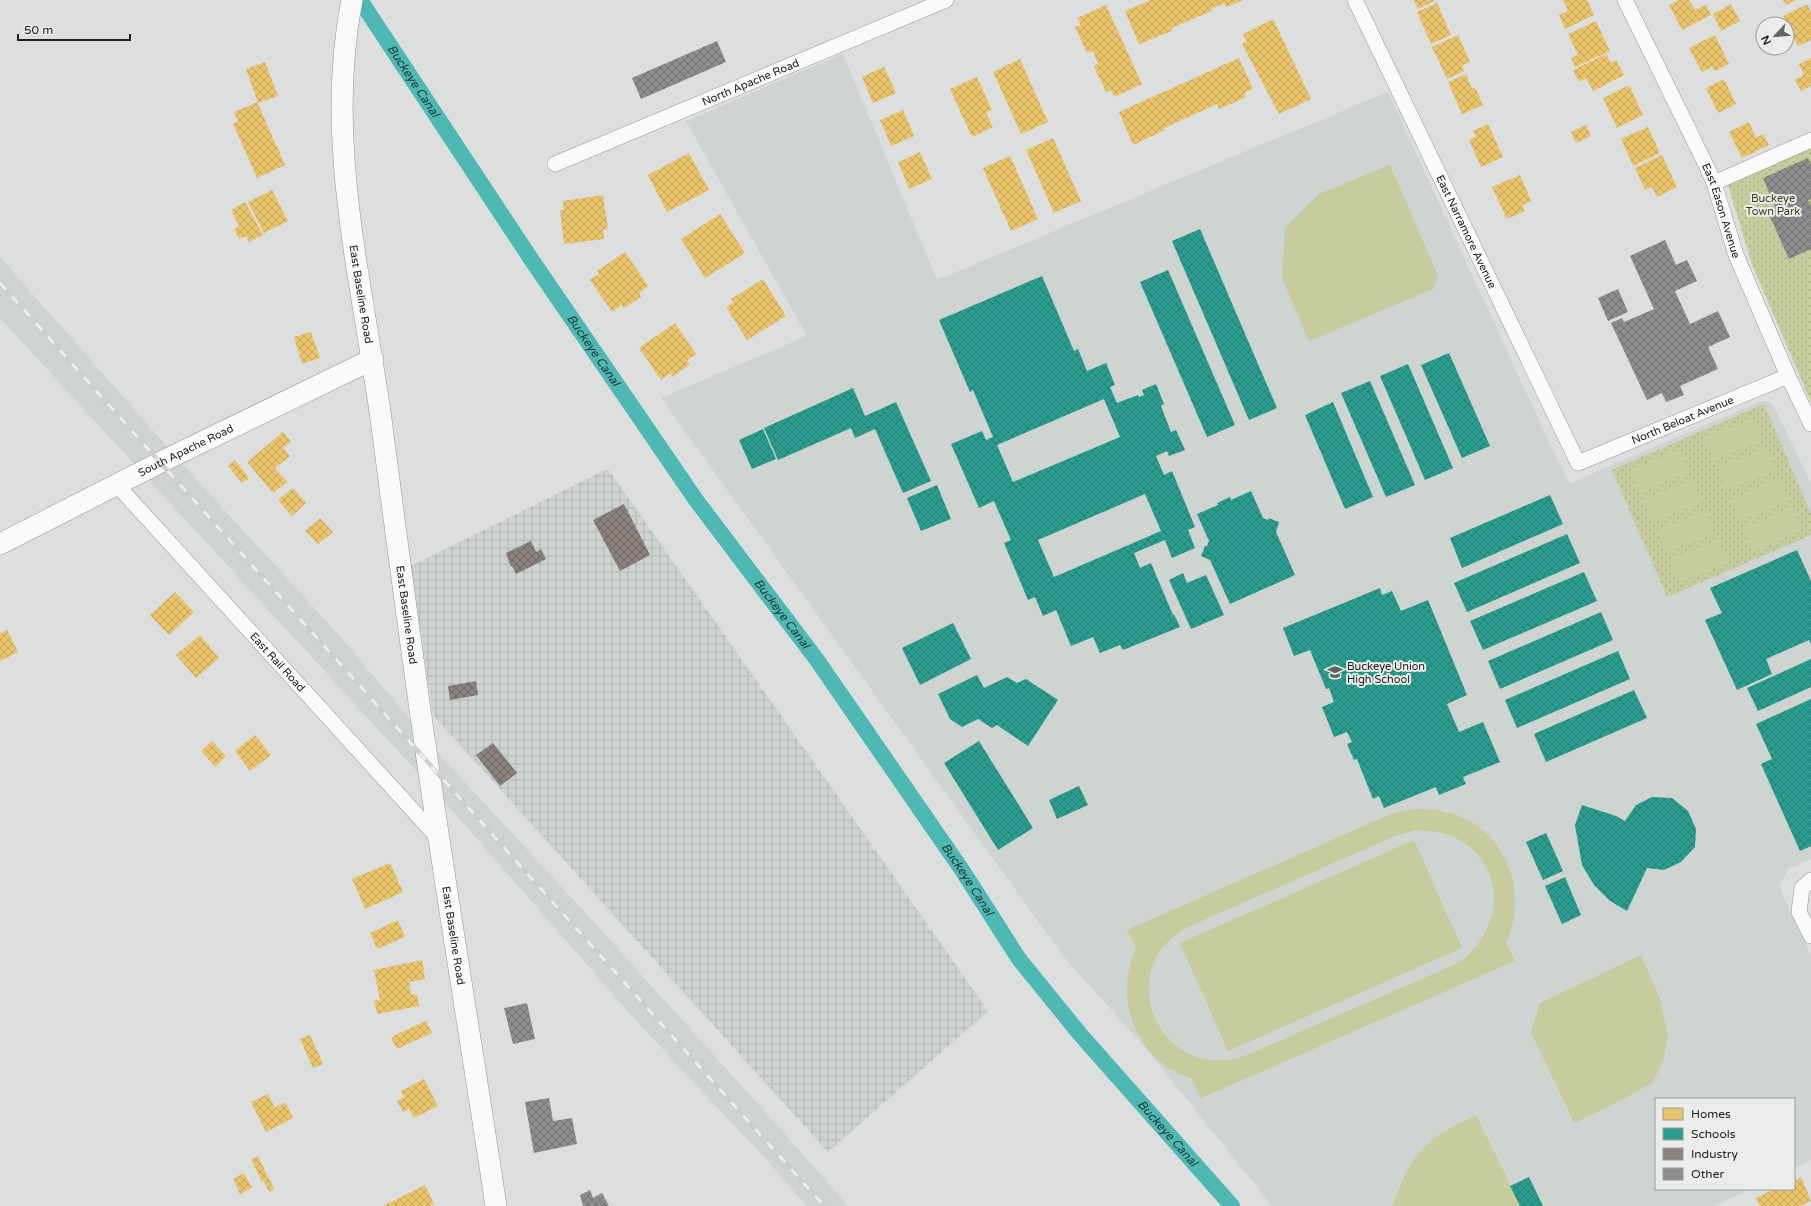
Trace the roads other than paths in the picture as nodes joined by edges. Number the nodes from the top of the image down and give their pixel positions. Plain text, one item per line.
1 (352, 0) edge
2 (946, 0) edge
3 (1355, 0) edge
4 (1626, 0) edge
5 (1811, 140) edge
6 (555, 164) dead end
7 (1714, 183) junction
8 (373, 359) junction
9 (1788, 376) junction
10 (1811, 424) edge
11 (1578, 463) joint
12 (117, 485) junction
13 (0, 544) edge
14 (438, 838) junction
15 (1807, 884) edge
16 (1811, 936) edge
17 (496, 1206) edge

1 - 8 main road, East Baseline Road
2 - 6 street, North Apache Road
3 - 11 street, East Narramore Avenue
4 - 7 street, East Eason Avenue
5 - 7 street
7 - 9 street, East Eason Avenue
8 - 12 main road, South Apache Road
8 - 14 main road, East Baseline Road
9 - 10 street, East Eason Avenue
9 - 11 street, North Beloat Avenue
12 - 13 main road, South Apache Road
12 - 14 street, East Rail Road
14 - 17 main road, East Baseline Road
15 - 16 street

